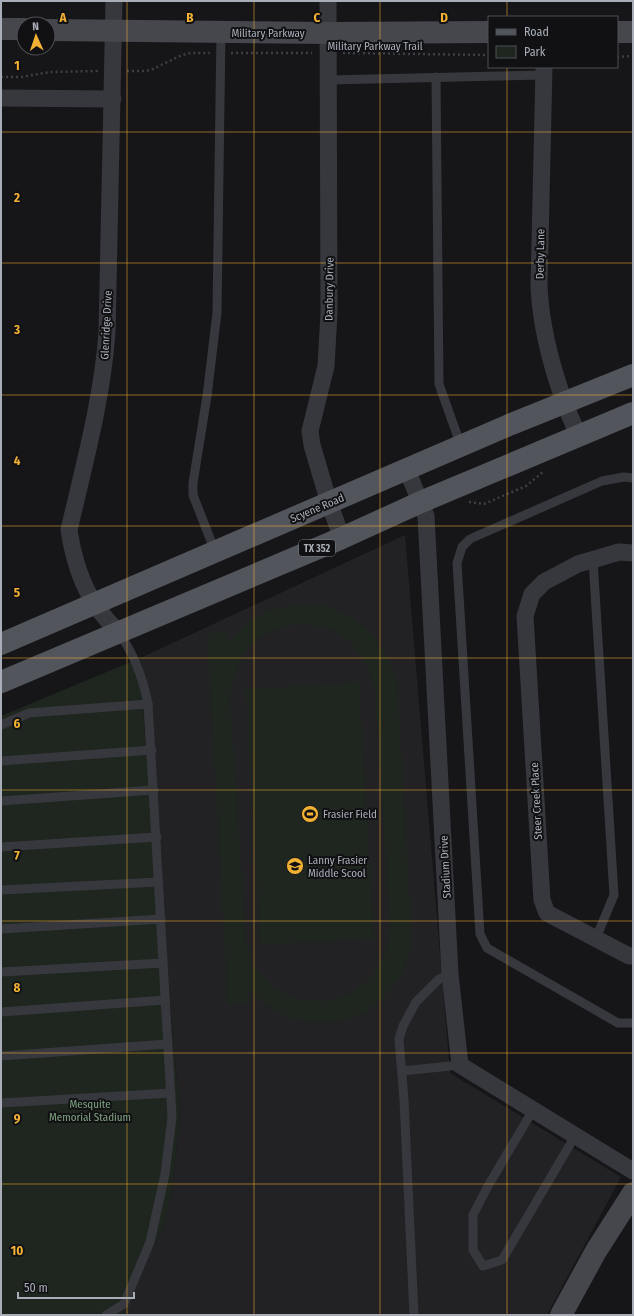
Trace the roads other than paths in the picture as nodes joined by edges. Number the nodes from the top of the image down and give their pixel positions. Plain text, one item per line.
1 (114, 1) edge
2 (328, 1) edge
3 (1, 29) edge
4 (16, 29) edge
5 (56, 30) edge
6 (113, 31) junction
7 (488, 32) edge
8 (618, 32) edge
9 (633, 32) edge
10 (220, 43) junction
11 (329, 43) junction
12 (544, 71) edge
13 (436, 77) junction
14 (329, 80) junction
15 (1, 98) edge
16 (113, 99) junction
17 (633, 374) edge
18 (564, 402) junction
19 (633, 413) edge
20 (578, 436) junction
21 (461, 446) junction
22 (407, 470) junction
23 (633, 478) edge
24 (421, 502) junction
25 (329, 503) junction
26 (342, 538) junction
27 (212, 540) dead end
28 (633, 553) edge
29 (593, 560) junction
30 (94, 604) junction
31 (118, 632) junction
32 (1, 644) edge
33 (1, 682) edge
34 (148, 704) junction
35 (1, 725) edge
36 (152, 750) junction
37 (1, 761) edge
38 (154, 790) junction
39 (1, 801) edge
40 (156, 837) junction
41 (1, 847) edge
42 (159, 882) junction
43 (1, 890) edge
44 (161, 919) junction
45 (1, 929) edge
46 (596, 938) junction
47 (633, 956) edge
48 (163, 963) junction
49 (1, 972) edge
50 (450, 974) junction
51 (165, 1000) junction
52 (1, 1012) edge
53 (633, 1023) edge
54 (168, 1044) junction
55 (1, 1056) edge
56 (460, 1064) junction
57 (402, 1071) junction
58 (171, 1093) junction
59 (1, 1103) edge
60 (533, 1110) junction
61 (575, 1136) junction
62 (633, 1171) edge
63 (633, 1193) edge
64 (106, 1315) edge
65 (414, 1315) edge
66 (561, 1315) edge

1 - 6 street, Glenridge Drive
2 - 11 street, Danbury Drive
3 - 4 main road
5 - 6 main road, Military Parkway
6 - 10 main road, Military Parkway
6 - 16 street, Glenridge Drive
7 - 11 main road, Military Parkway
8 - 9 main road
10 - 11 main road, Military Parkway
10 - 27 lane
11 - 14 street, Danbury Drive
12 - 13 lane
12 - 18 street, Derby Lane
13 - 14 lane
13 - 21 lane
14 - 25 street, Danbury Drive
15 - 16 street
16 - 30 street, Glenridge Drive
17 - 18 main road, Scyene Road
18 - 20 street, Derby Lane
18 - 21 main road, Scyene Road
19 - 20 main road, TX 352
20 - 24 main road, TX 352
21 - 22 main road, Scyene Road
22 - 24 street, Stadium Drive
22 - 25 main road, Scyene Road
23 - 53 lane
24 - 26 main road, TX 352
24 - 50 street, Stadium Drive
25 - 26 street, Danbury Drive
25 - 30 main road, Scyene Road
26 - 31 main road, TX 352
28 - 29 street
29 - 46 lane
29 - 46 street, Steer Creek Place
30 - 31 street, Glenridge Drive
30 - 32 main road, Scyene Road
31 - 33 main road, TX 352
31 - 34 lane
34 - 35 lane
34 - 36 lane
36 - 37 lane
36 - 38 lane
38 - 39 lane
38 - 40 lane
40 - 41 lane
40 - 42 lane
42 - 43 lane
42 - 44 lane
44 - 45 lane
44 - 48 lane
46 - 47 street, Steer Creek Place
48 - 49 lane
48 - 51 lane
50 - 56 street, Stadium Drive
50 - 57 lane
51 - 52 lane
51 - 54 lane
54 - 55 lane
54 - 58 lane
56 - 57 lane
56 - 60 street
57 - 65 lane
58 - 59 lane
58 - 64 lane
60 - 61 street
60 - 61 lane
61 - 62 street
63 - 66 main road

